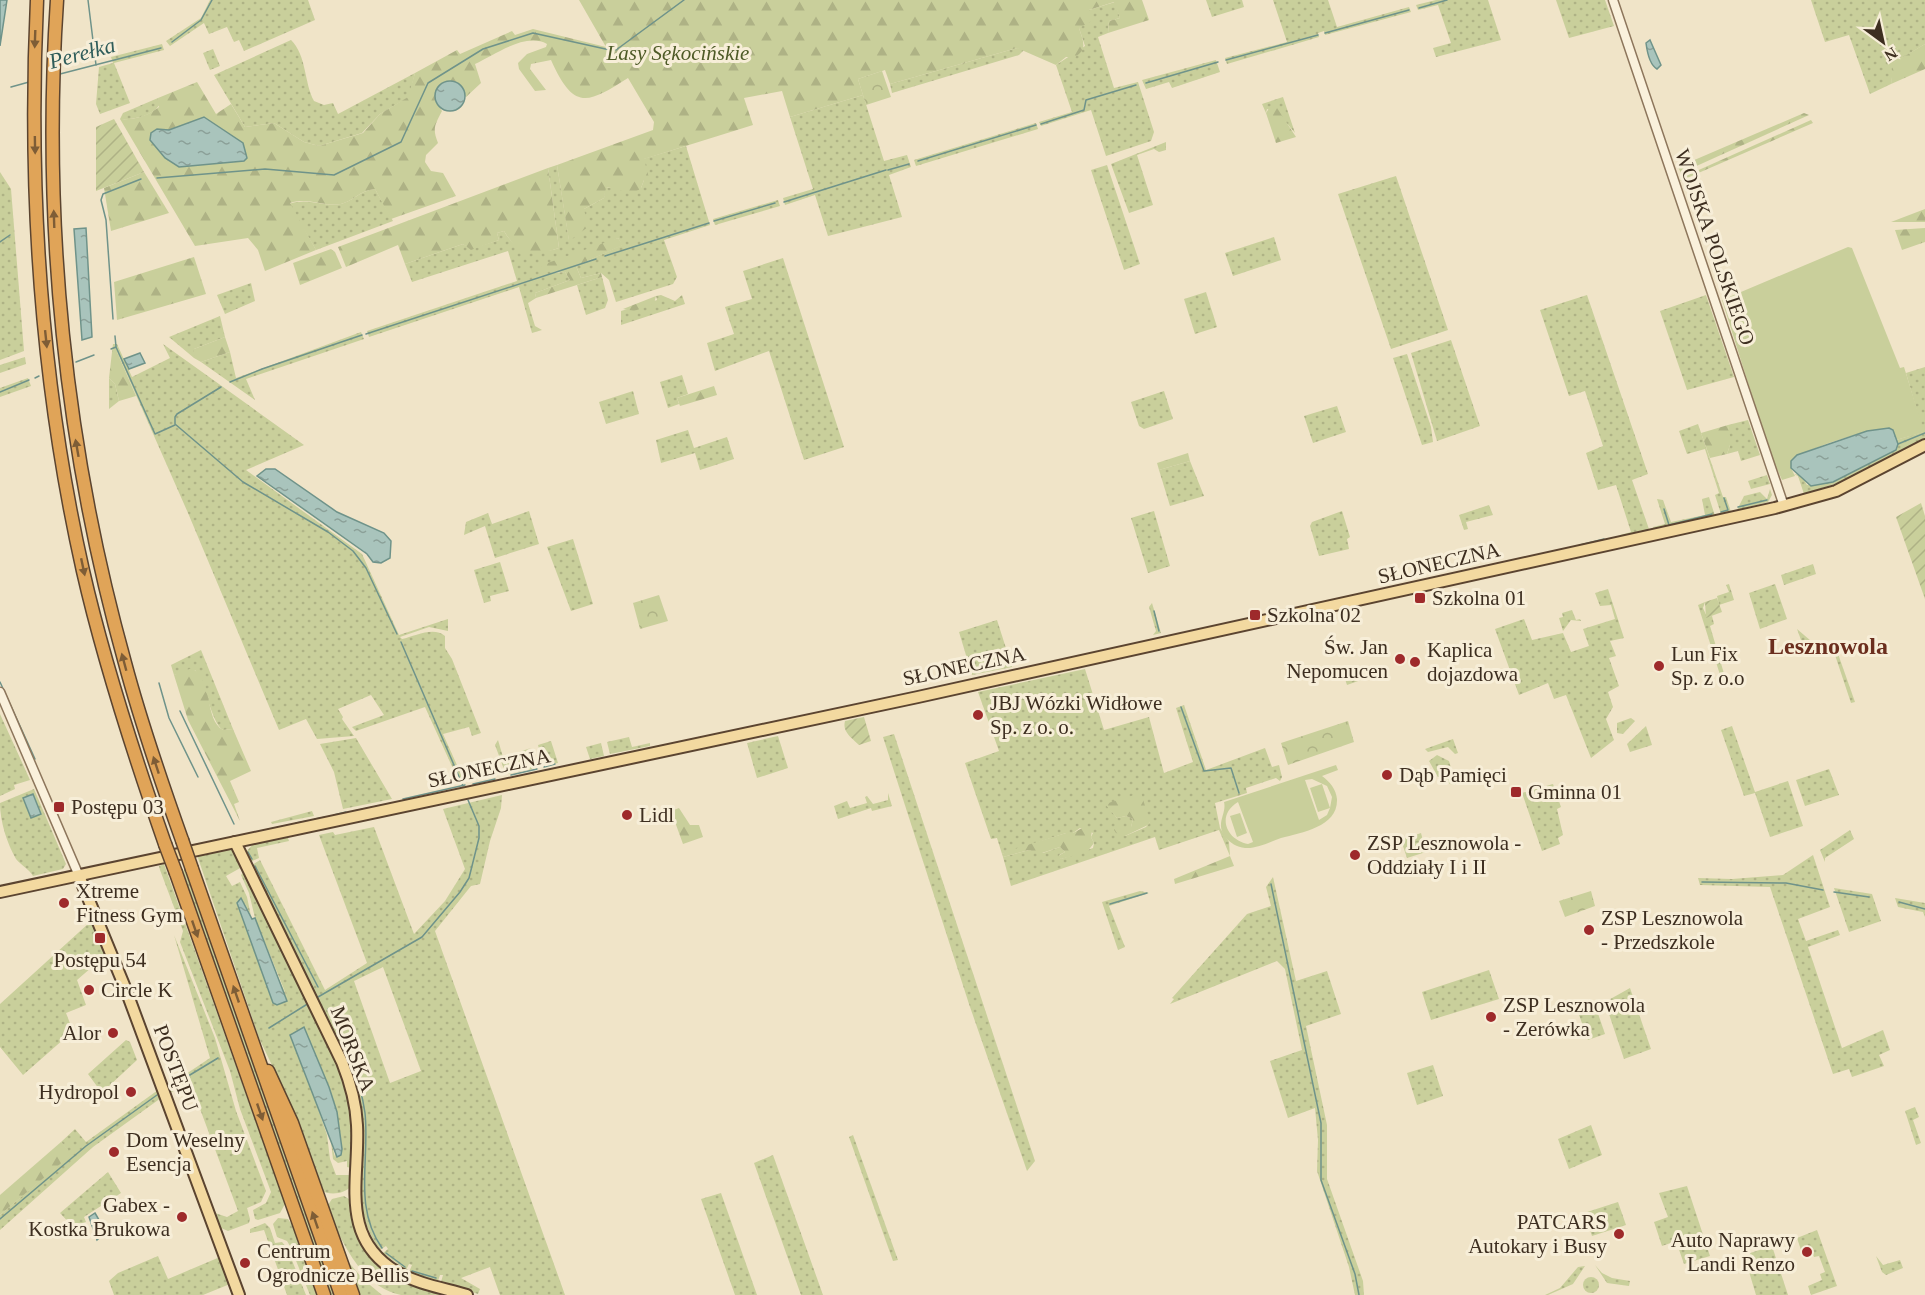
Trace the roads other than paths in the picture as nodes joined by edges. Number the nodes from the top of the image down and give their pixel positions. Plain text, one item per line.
1 (37, 0) edge
2 (57, 0) edge
3 (1613, 0) edge
4 (1925, 445) edge
5 (1784, 506) junction
6 (0, 692) edge
7 (235, 842) junction
8 (78, 876) junction
9 (0, 892) edge
10 (255, 1049) junction
11 (239, 1295) edge
12 (324, 1295) edge
13 (341, 1295) edge
14 (352, 1295) edge
15 (467, 1295) edge

1 -> 12 highway, bridge
10 -> 2 highway, bridge
3 - 5 street, WOJSKA POLSKIEGO
4 - 5 main road, SŁONECZNA
5 - 7 main road, SŁONECZNA
6 - 8 street, POSTĘPU
7 - 8 main road, SŁONECZNA
7 - 15 main road, MORSKA
8 - 9 main road, SŁONECZNA
8 - 11 main road, POSTĘPU
13 -> 10 highway
10 - 14 highway

